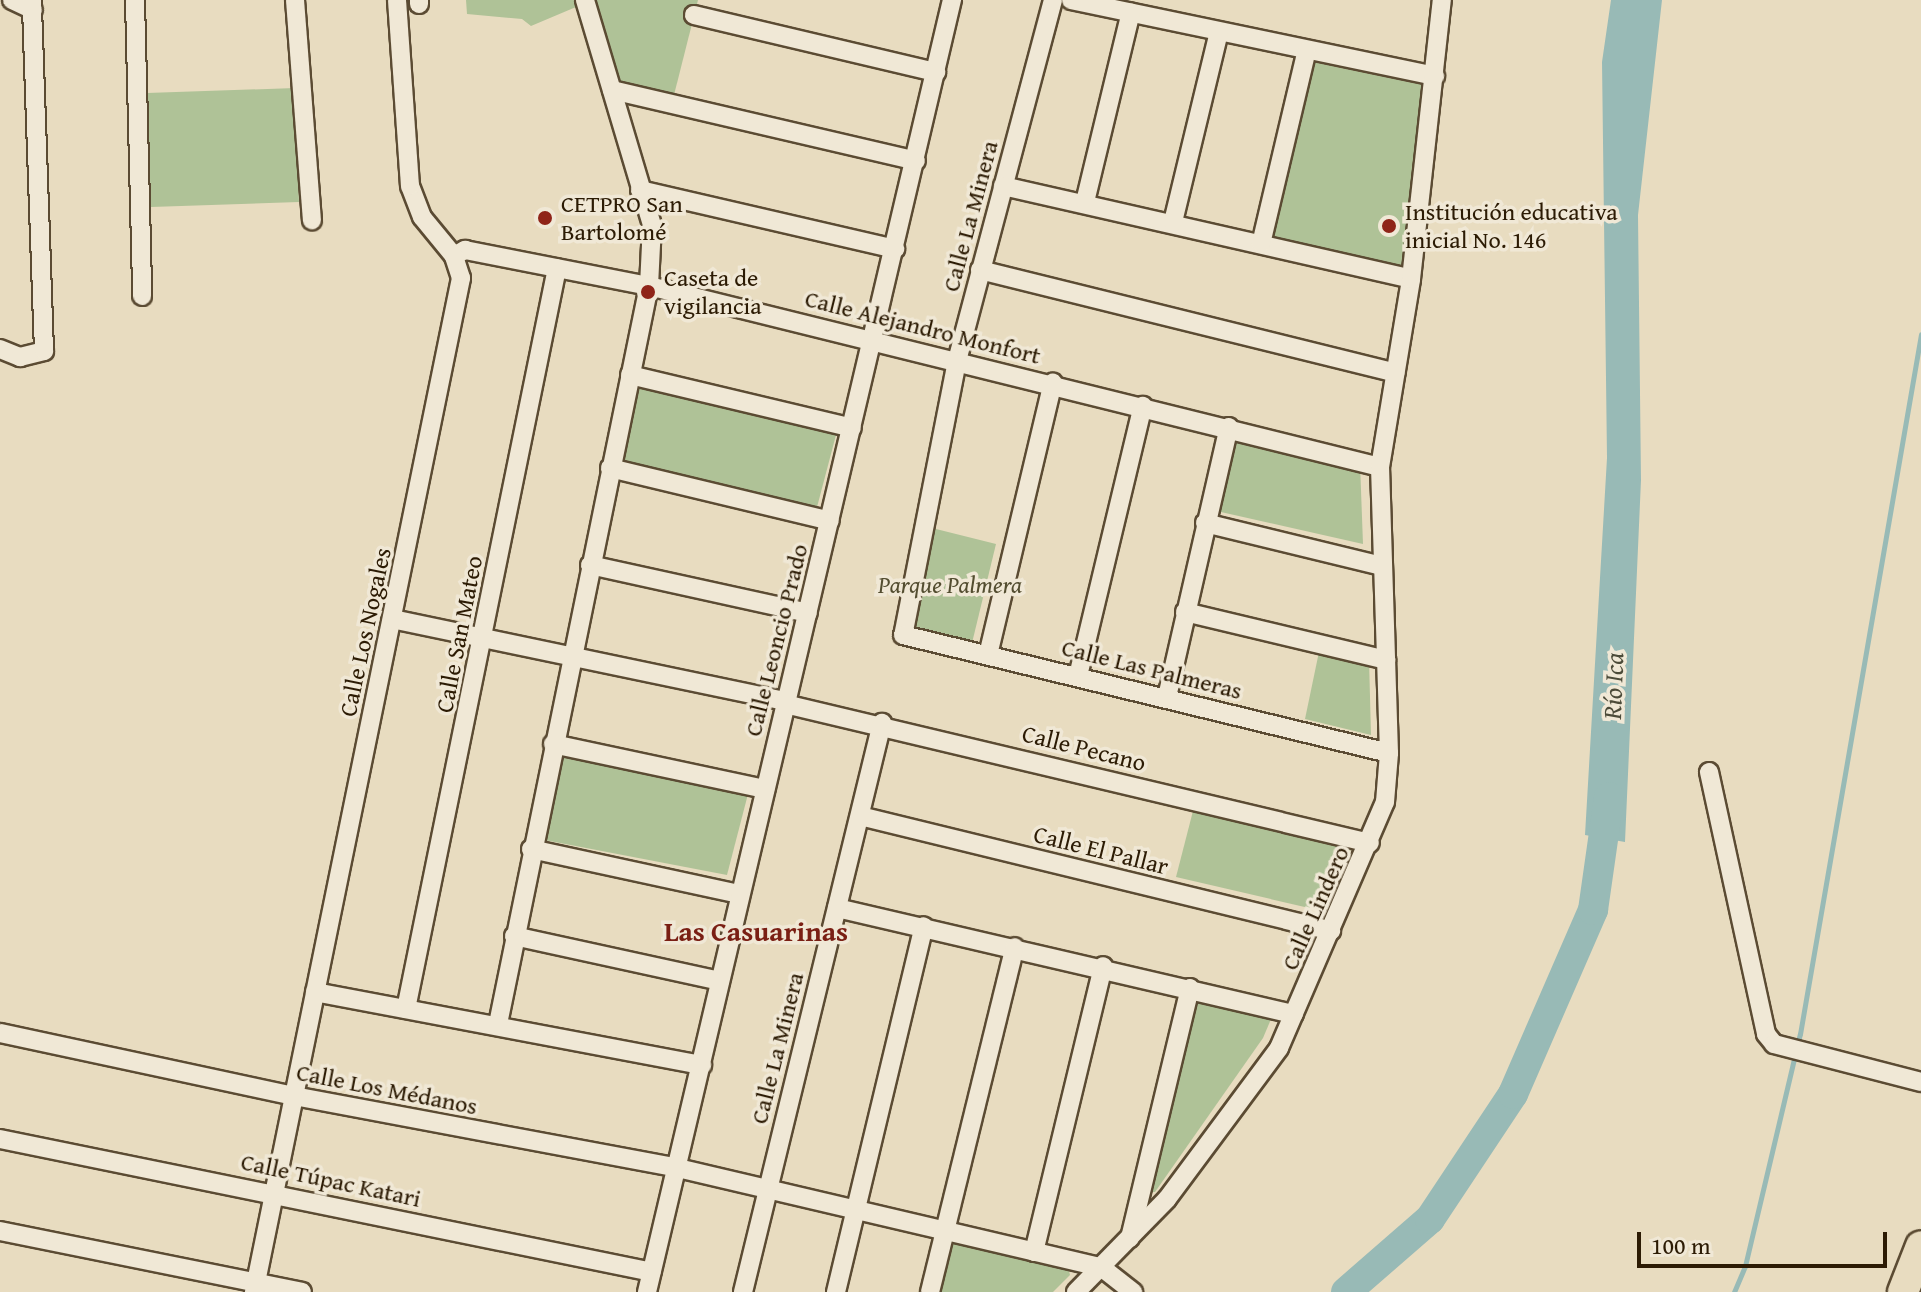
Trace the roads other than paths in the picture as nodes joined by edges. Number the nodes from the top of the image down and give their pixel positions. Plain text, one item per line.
1 (12, 0) edge
2 (135, 0) edge
3 (295, 0) edge
4 (397, 0) edge
5 (585, 0) edge
6 (952, 0) edge
7 (1053, 0) edge
8 (1071, 0) edge
9 (1442, 0) edge
10 (32, 5) edge
11 (1131, 12) junction
12 (694, 15) dead end
13 (1219, 32) junction
14 (1307, 50) junction
15 (936, 72) junction
16 (1435, 76) junction
17 (612, 90) junction
18 (916, 161) junction
19 (1003, 186) junction
20 (640, 190) junction
21 (1085, 202) junction
22 (312, 220) dead end
23 (1173, 222) junction
24 (1261, 244) junction
25 (895, 249) junction
26 (454, 256) junction
27 (557, 268) junction
28 (980, 270) junction
29 (1411, 279) junction
30 (649, 286) junction
31 (142, 296) dead end
32 (873, 340) junction
33 (0, 349) edge
34 (957, 361) junction
35 (1395, 373) junction
36 (630, 375) junction
37 (1053, 383) junction
38 (1143, 406) junction
39 (1229, 427) junction
40 (852, 428) junction
41 (1380, 467) junction
42 (610, 468) junction
43 (830, 521) junction
44 (1205, 523) junction
45 (590, 565) junction
46 (1381, 566) junction
47 (1185, 612) junction
48 (808, 613) junction
49 (392, 619) junction
50 (903, 635) joint
51 (483, 638) junction
52 (571, 655) junction
53 (988, 655) junction
54 (1386, 660) junction
55 (1078, 676) junction
56 (1167, 697) junction
57 (786, 702) junction
58 (882, 723) junction
59 (553, 744) junction
60 (1389, 753) junction
61 (1709, 772) dead end
62 (765, 789) junction
63 (860, 816) junction
64 (1370, 843) junction
65 (531, 849) junction
66 (740, 894) junction
67 (837, 908) junction
68 (924, 926) junction
69 (1331, 931) junction
70 (514, 936) junction
71 (1015, 947) junction
72 (1103, 966) junction
73 (720, 981) junction
74 (1190, 988) junction
75 (315, 992) junction
76 (406, 1009) junction
77 (1294, 1014) junction
78 (498, 1024) junction
79 (0, 1033) edge
80 (702, 1065) junction
81 (1921, 1082) edge
82 (294, 1096) junction
83 (0, 1139) edge
84 (678, 1168) junction
85 (766, 1190) junction
86 (274, 1192) junction
87 (855, 1212) junction
88 (0, 1231) edge
89 (945, 1233) junction
90 (1129, 1240) junction
91 (1921, 1246) edge
92 (1034, 1252) junction
93 (1101, 1267) junction
94 (652, 1272) junction
95 (255, 1287) edge
96 (302, 1292) edge
97 (647, 1292) edge
98 (743, 1292) edge
99 (836, 1292) edge
100 (930, 1292) edge
101 (1076, 1292) edge
102 (1133, 1292) edge
103 (1903, 1292) edge

1 - 10 street
2 - 31 street
3 - 22 street
4 - 26 street
5 - 17 street
6 - 15 street, Calle Leoncio Prado
7 - 19 street, Calle La Minera
8 - 11 street
9 - 16 street, Calle Lindero
10 - 33 street
11 - 13 street
11 - 21 street
12 - 15 street
13 - 14 street
13 - 23 street
14 - 16 street
14 - 24 street
15 - 18 street, Calle Leoncio Prado
16 - 29 street, Calle Lindero
17 - 18 street
17 - 20 street
18 - 25 street, Calle Leoncio Prado
19 - 21 street
19 - 28 street, Calle La Minera
20 - 25 street
20 - 30 street
21 - 23 street
23 - 24 street
24 - 29 street
25 - 32 street, Calle Leoncio Prado
26 - 27 street, Calle Alejandro Monfort
26 - 49 street, Calle Los Nogales
27 - 30 street, Calle Alejandro Monfort
27 - 51 street, Calle San Mateo
28 - 34 street, Calle La Minera
28 - 35 street
29 - 35 street, Calle Lindero
30 - 32 street, Calle Alejandro Monfort
30 - 36 street
32 - 34 street, Calle Alejandro Monfort
32 - 40 street, Calle Leoncio Prado
34 - 37 street, Calle Alejandro Monfort
34 - 50 street, Calle La Minera
35 - 41 street, Calle Lindero
36 - 40 street
36 - 42 street
37 - 38 street, Calle Alejandro Monfort
37 - 53 street
38 - 39 street, Calle Alejandro Monfort
38 - 55 street
39 - 41 street, Calle Alejandro Monfort
39 - 44 street
40 - 43 street, Calle Leoncio Prado
41 - 46 street, Calle Lindero
42 - 43 street
42 - 45 street
43 - 48 street, Calle Leoncio Prado
44 - 46 street
44 - 47 street
45 - 48 street
45 - 52 street
46 - 54 street, Calle Lindero
47 - 54 street
47 - 56 street
48 - 57 street, Calle Leoncio Prado
49 - 51 street, Calle Pecano
49 - 75 street, Calle Los Nogales
50 - 53 street, Calle Las Palmeras
51 - 52 street, Calle Pecano
51 - 76 street, Calle San Mateo
52 - 57 street, Calle Pecano
52 - 59 street
53 - 55 street, Calle Las Palmeras
54 - 60 street, Calle Lindero
55 - 56 street, Calle Las Palmeras
56 - 60 street, Calle Las Palmeras
57 - 58 street, Calle Pecano
57 - 62 street, Calle Leoncio Prado
58 - 63 street, Calle La Minera
58 - 64 street, Calle Pecano
59 - 62 street
59 - 65 street
60 - 64 street, Calle Lindero
61 - 81 street
62 - 66 street, Calle Leoncio Prado
63 - 67 street, Calle La Minera
63 - 69 street, Calle El Pallar
64 - 69 street, Calle Lindero
65 - 66 street
65 - 70 street
66 - 73 street, Calle Leoncio Prado
67 - 68 street
67 - 85 street, Calle La Minera
68 - 71 street
68 - 87 street
69 - 77 street, Calle Lindero
70 - 73 street
70 - 78 street
71 - 72 street
71 - 89 street
72 - 74 street
72 - 92 street
73 - 80 street, Calle Leoncio Prado
74 - 77 street
74 - 90 street
75 - 76 street
75 - 82 street, Calle Los Nogales
76 - 78 street
77 - 90 street, Calle Lindero
78 - 80 street
79 - 82 street, Calle Los Médanos
80 - 84 street, Calle Leoncio Prado
82 - 84 street, Calle Los Médanos
82 - 86 street, Calle Los Nogales
83 - 86 street, Calle Túpac Katari
84 - 85 street, Calle Los Médanos
84 - 94 street, Calle Leoncio Prado
85 - 87 street, Calle Los Médanos
85 - 98 street, Calle La Minera
86 - 94 street, Calle Túpac Katari
86 - 95 street, Calle Los Nogales
87 - 89 street, Calle Los Médanos
87 - 99 street
88 - 95 street
89 - 92 street, Calle Los Médanos
89 - 100 street
90 - 93 street, Calle Lindero
91 - 103 highway
92 - 93 street, Calle Los Médanos
93 - 101 street, Calle Lindero
93 - 102 street
94 - 97 street, Calle Leoncio Prado
95 - 96 street

